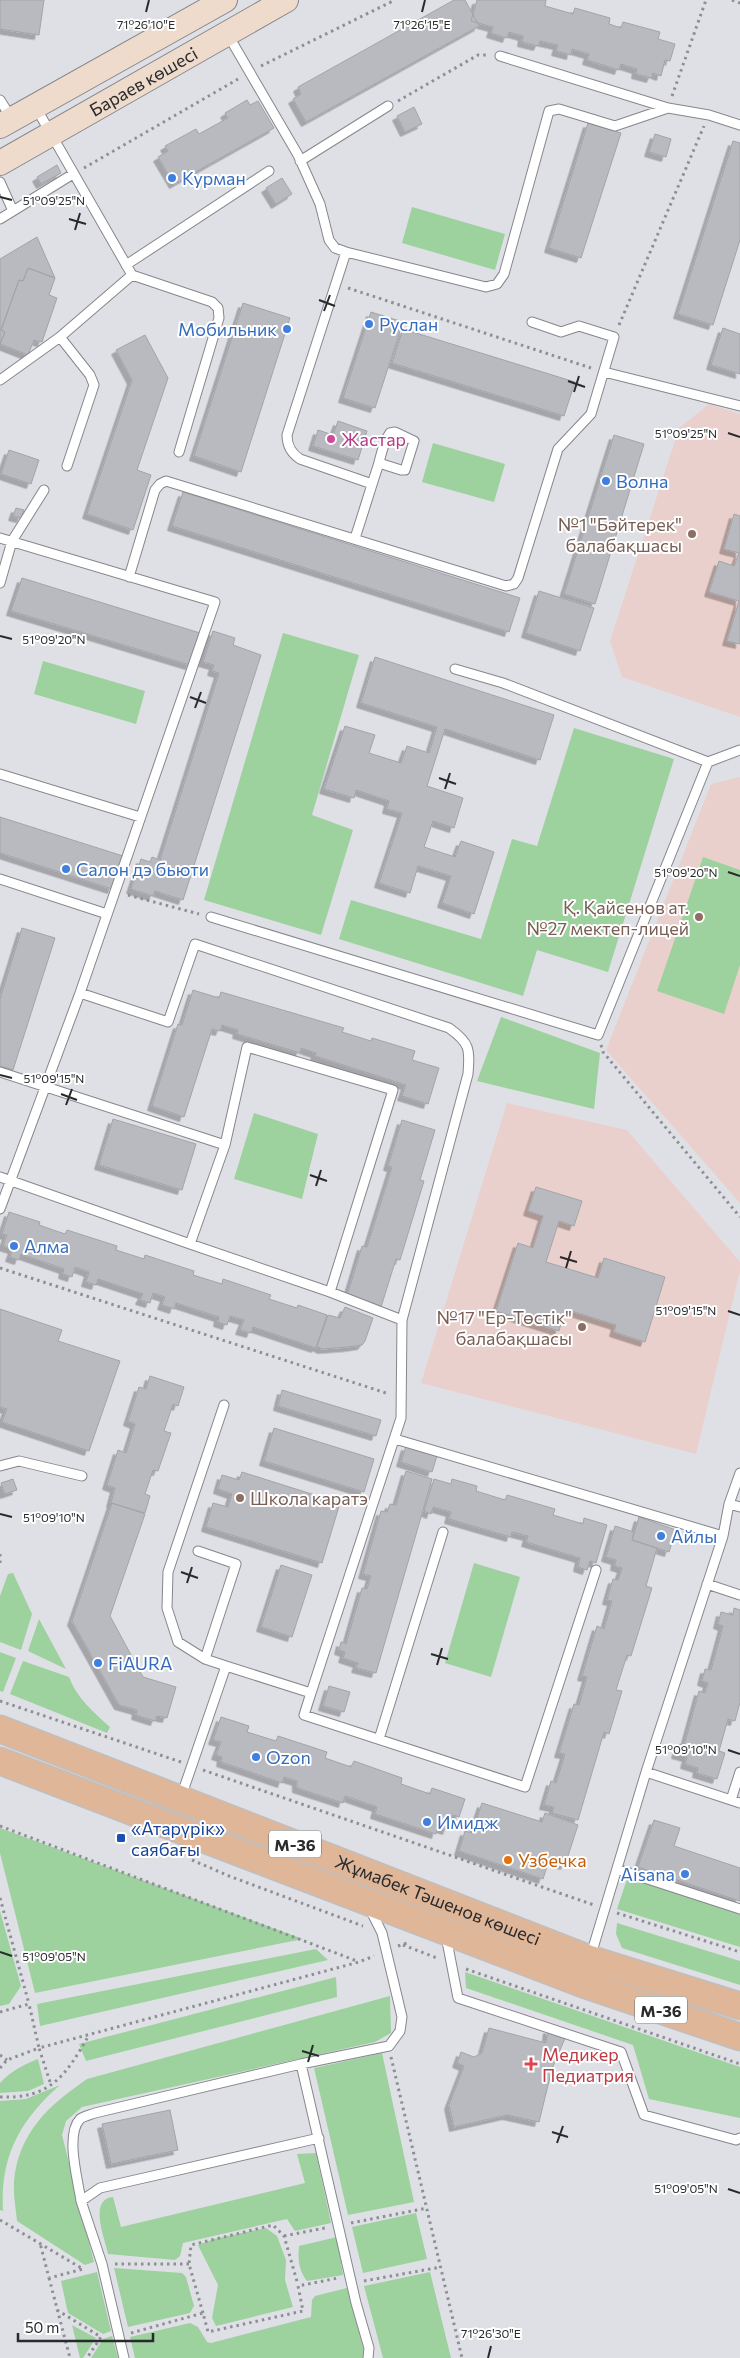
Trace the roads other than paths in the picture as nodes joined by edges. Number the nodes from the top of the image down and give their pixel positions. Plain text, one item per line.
1 (225, 0) edge
2 (286, 0) edge
3 (228, 33) junction
4 (500, 56) road end
5 (34, 106) junction
6 (388, 106) road end
7 (668, 108) junction
8 (4, 115) edge
9 (740, 125) edge
10 (51, 134) junction
11 (300, 161) junction
12 (0, 163) edge
13 (269, 171) dead end
14 (73, 174) junction
15 (0, 182) edge
16 (13, 211) junction
17 (0, 219) edge
18 (346, 252) junction
19 (126, 265) junction
20 (132, 276) junction
21 (532, 322) dead end
22 (60, 337) junction
23 (604, 372) junction
24 (0, 380) edge
25 (740, 406) edge
26 (179, 452) dead end
27 (379, 463) junction
28 (67, 466) dead end
29 (372, 484) junction
30 (44, 490) dead end
31 (0, 538) edge
32 (355, 538) junction
33 (12, 541) junction
34 (129, 577) junction
35 (0, 583) edge
36 (455, 669) dead end
37 (740, 750) edge
38 (708, 762) junction
39 (0, 774) edge
40 (140, 817) junction
41 (0, 879) edge
42 (107, 914) junction
43 (211, 917) road end
44 (80, 993) junction
45 (0, 1072) edge
46 (46, 1085) junction
47 (225, 1145) junction
48 (0, 1177) edge
49 (9, 1182) junction
50 (0, 1209) edge
51 (190, 1244) junction
52 (330, 1292) junction
53 (402, 1320) junction
54 (224, 1405) dead end
55 (395, 1439) junction
56 (0, 1466) edge
57 (740, 1473) edge
58 (82, 1476) dead end
59 (729, 1504) junction
60 (740, 1507) edge
61 (443, 1532) dead end
62 (723, 1536) junction
63 (198, 1551) dead end
64 (596, 1570) dead end
65 (707, 1584) junction
66 (740, 1595) edge
67 (205, 1659) junction
68 (226, 1666) junction
69 (311, 1693) junction
70 (0, 1729) edge
71 (379, 1739) junction
72 (0, 1760) edge
73 (646, 1772) junction
74 (740, 1772) edge
75 (180, 1799) junction
76 (731, 1800) junction
77 (740, 1803) edge
78 (617, 1869) junction
79 (365, 1900) junction
80 (740, 1908) edge
81 (445, 1931) junction
82 (590, 1959) junction
83 (740, 2006) edge
84 (740, 2037) edge
85 (302, 2064) junction
86 (319, 2138) junction
87 (740, 2138) edge
88 (81, 2201) junction
89 (124, 2358) edge
90 (368, 2358) edge

1 - 5 main road, Бараев көшесі
2 - 3 main road, Бараев көшесі
3 - 10 main road, Бараев көшесі
3 - 11 lane
4 - 7 lane
5 - 8 main road, Бараев көшесі
5 - 10 lane
6 - 11 lane
7 - 9 lane
7 - 18 lane
10 - 12 main road, Бараев көшесі
10 - 14 lane
11 - 18 lane
13 - 19 lane
14 - 16 lane
14 - 19 lane
15 - 16 lane
16 - 17 lane
18 - 29 lane
19 - 20 lane
20 - 22 lane
20 - 26 lane
21 - 23 lane
22 - 24 lane
22 - 28 lane
23 - 25 lane
23 - 32 lane
27 - 27 lane
27 - 29 lane
29 - 32 lane
30 - 33 lane
31 - 33 lane
32 - 34 lane
33 - 34 lane
33 - 35 lane
34 - 40 lane
36 - 38 lane
37 - 38 lane
38 - 43 lane
39 - 40 lane
40 - 42 lane
41 - 42 lane
42 - 44 lane
44 - 46 lane
44 - 53 lane
45 - 46 lane
46 - 47 lane
46 - 49 lane
47 - 51 lane
47 - 52 lane
48 - 49 lane
49 - 50 lane
49 - 51 lane
51 - 52 lane
52 - 53 lane
53 - 55 lane
54 - 67 lane
55 - 62 lane
55 - 69 lane
56 - 58 lane
57 - 59 lane
59 - 60 lane
59 - 62 lane
61 - 71 lane
62 - 65 lane
63 - 67 lane
64 - 71 lane
65 - 66 lane
65 - 73 lane
67 - 68 lane
68 - 69 lane
68 - 75 lane
69 - 71 lane
70 - 75 main road, Жұмабек Тәшенов көшесі / M-36
72 - 79 main road, Жұмабек Тәшенов көшесі / M-36
73 - 76 lane
73 - 78 lane
74 - 76 lane
75 - 82 main road, Жұмабек Тәшенов көшесі / M-36
76 - 77 lane
78 - 80 lane
78 - 82 lane
79 - 81 main road, Жұмабек Тәшенов көшесі / M-36
79 - 85 lane
81 - 84 main road, Жұмабек Тәшенов көшесі / M-36
81 - 87 lane
82 - 83 main road, Жұмабек Тәшенов көшесі / M-36
85 - 86 lane
85 - 88 lane
86 - 88 lane
86 - 90 lane
88 - 89 lane

